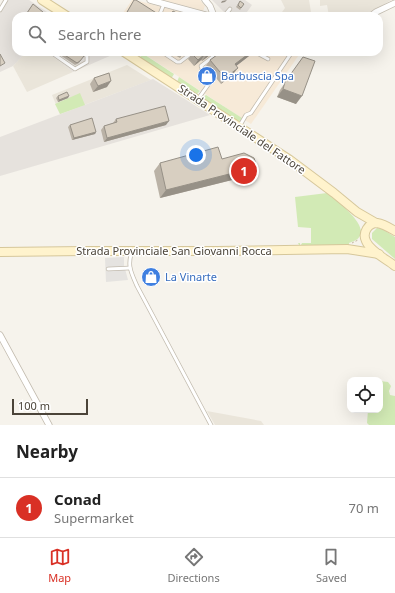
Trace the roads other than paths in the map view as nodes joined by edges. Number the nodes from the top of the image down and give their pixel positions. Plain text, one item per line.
1 (6, 0) edge
2 (42, 0) edge
3 (150, 0) edge
4 (205, 0) edge
5 (395, 2) edge
6 (164, 4) junction
7 (230, 9) dead end
8 (0, 10) edge
9 (62, 12) edge
10 (161, 12) edge
11 (194, 12) edge
12 (212, 12) edge
13 (227, 12) edge
14 (376, 12) edge
15 (56, 56) edge
16 (86, 56) edge
17 (137, 56) edge
18 (168, 56) edge
19 (188, 56) edge
20 (214, 56) edge
21 (262, 56) edge
22 (289, 56) edge
23 (268, 59) dead end
24 (198, 100) junction
25 (239, 127) junction
26 (357, 212) junction
27 (376, 223) junction
28 (395, 231) edge
29 (363, 234) junction
30 (347, 249) junction
31 (132, 251) junction
32 (0, 252) edge
33 (379, 254) junction
34 (395, 266) edge
35 (130, 268) junction
36 (108, 269) dead end
37 (0, 335) edge
38 (49, 425) edge
39 (211, 425) edge

1 - 8 lane
2 - 9 main road
3 - 6 street
4 - 12 street
5 - 14 street
6 - 10 lane
6 - 11 street
7 - 13 lane
15 - 16 lane
17 - 24 main road, Strada Provinciale del Fattore
18 - 19 lane
20 - 24 lane
21 - 23 lane
22 - 25 lane
24 - 25 main road, Strada Provinciale del Fattore
25 - 26 main road, Strada Provinciale del Fattore
26 - 27 main road, Strada Provinciale del Fattore
26 - 29 main road, Strada Provinciale del Fattore
27 - 28 main road, Strada Provinciale del Fattore
27 - 29 main road
29 - 30 main road
29 - 33 main road, Strada Provinciale del Fattore
30 - 31 main road, Strada Provinciale San Giovanni Rocca
30 - 33 main road, Strada Provinciale San Giovanni Rocca
31 - 32 main road, Strada Provinciale San Giovanni Rocca
31 - 35 lane
33 - 34 main road, Strada Provinciale del Fattore
35 - 36 lane
35 - 39 lane
37 - 38 street

